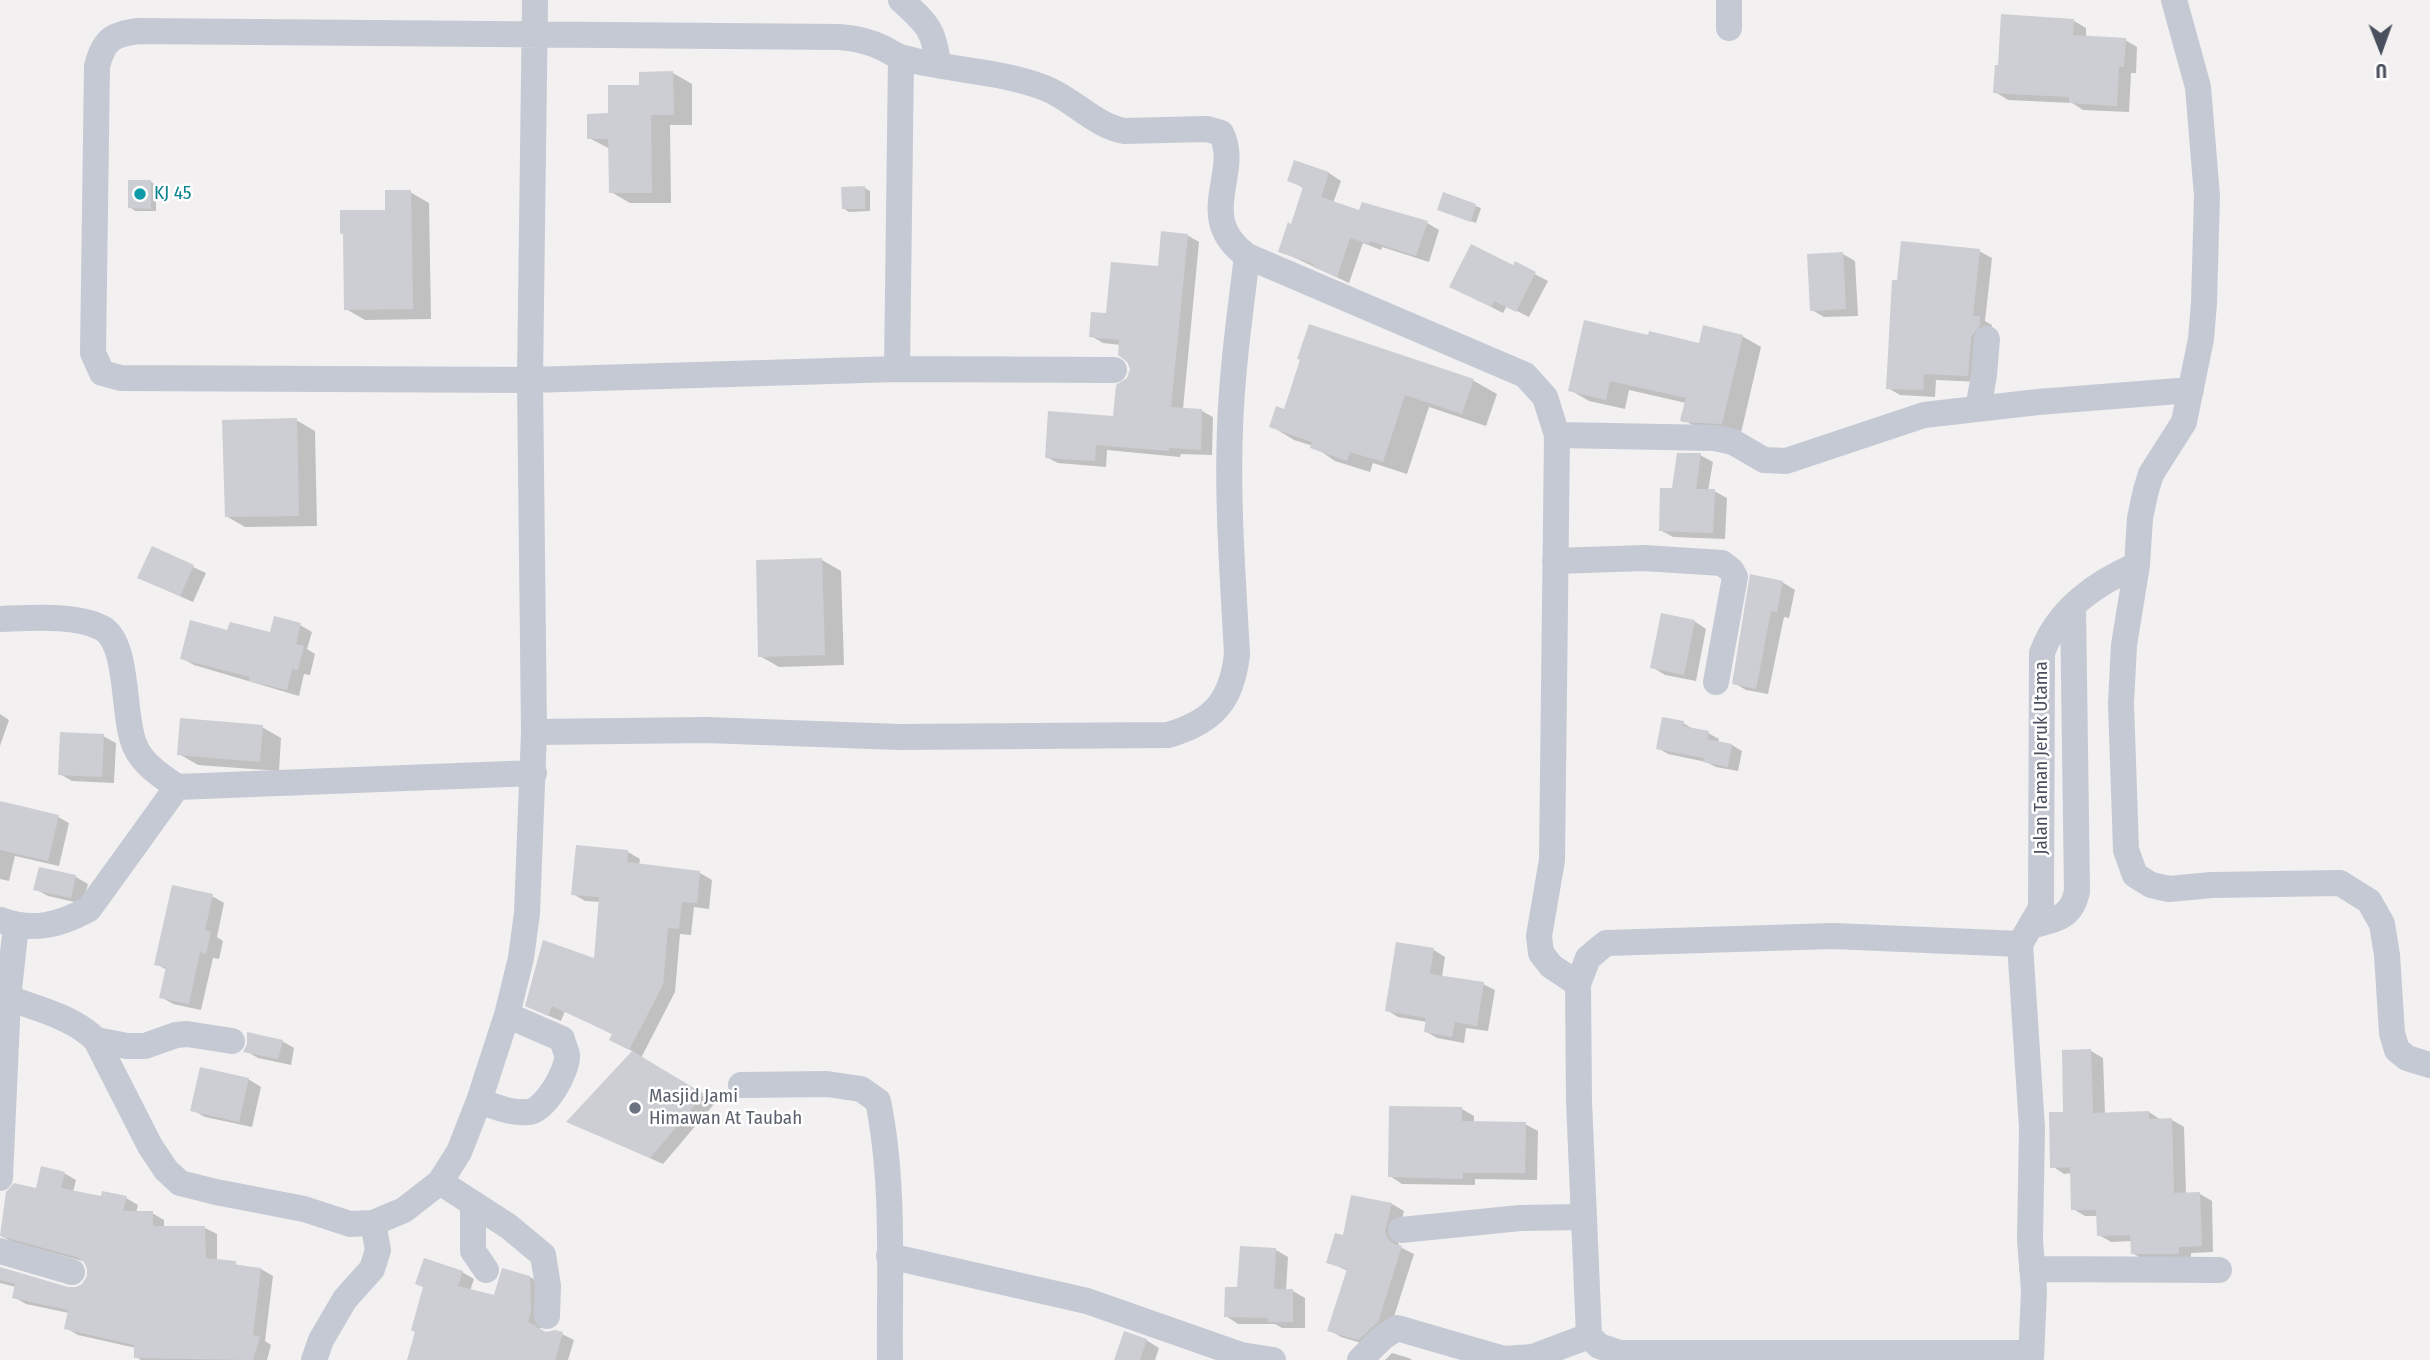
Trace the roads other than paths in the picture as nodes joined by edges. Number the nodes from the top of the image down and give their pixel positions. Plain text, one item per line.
1 (535, 0) edge
2 (901, 0) edge
3 (1729, 0) edge
4 (2174, 0) edge
5 (1729, 28) dead end
6 (534, 35) junction
7 (901, 58) junction
8 (938, 64) junction
9 (1247, 256) junction
10 (1987, 339) dead end
11 (897, 369) junction
12 (1114, 370) dead end
13 (530, 380) junction
14 (2190, 390) junction
15 (1978, 409) junction
16 (1556, 435) junction
17 (1555, 561) junction
18 (2137, 565) junction
19 (2073, 606) junction
20 (0, 619) edge
21 (1716, 682) dead end
22 (534, 732) junction
23 (534, 773) junction
24 (177, 787) junction
25 (8, 923) edge
26 (2027, 934) junction
27 (1578, 984) junction
28 (4, 998) edge
29 (507, 1015) junction
30 (96, 1040) junction
31 (232, 1041) dead end
32 (2430, 1065) edge
33 (741, 1085) dead end
34 (479, 1101) junction
35 (0, 1178) edge
36 (440, 1182) junction
37 (473, 1203) junction
38 (1582, 1217) junction
39 (373, 1223) junction
40 (1401, 1230) dead end
41 (0, 1251) edge
42 (889, 1256) junction
43 (2032, 1269) junction
44 (486, 1270) dead end
45 (2219, 1270) dead end
46 (72, 1272) dead end
47 (547, 1316) dead end
48 (1589, 1336) junction
49 (2031, 1357) edge
50 (314, 1360) edge
51 (890, 1360) edge
52 (1273, 1360) edge
53 (1360, 1360) edge

1 - 6 street
2 - 8 street
3 - 5 street
4 - 14 street
6 - 7 street
6 - 13 street
6 - 13 street
7 - 8 street
7 - 11 street
8 - 9 street
9 - 16 street
9 - 22 street
10 - 15 street
11 - 12 street
11 - 13 street
13 - 22 street
14 - 15 street
14 - 18 street
15 - 16 street
16 - 17 street
17 - 21 street
17 - 27 street
18 - 19 street, Jalan Taman Jeruk Utama
18 - 32 street
19 - 26 street, Jalan Taman Jeruk Utama
19 - 26 street
20 - 24 street
22 - 23 street
23 - 24 street
23 - 29 street
24 - 25 street
25 - 28 street
26 - 27 street
26 - 43 street, Jalan Taman Jeruk Utama
27 - 38 street
28 - 30 street
28 - 35 street
29 - 34 street
29 - 34 street
30 - 31 street
30 - 39 street
33 - 42 street
34 - 36 street
36 - 37 street
36 - 39 street
37 - 44 street
37 - 47 street
38 - 40 street
38 - 48 street
39 - 50 street
41 - 46 street
42 - 51 street
42 - 52 street
43 - 45 street
43 - 49 street, Jalan Taman Jeruk Utama
48 - 49 street
48 - 53 street

